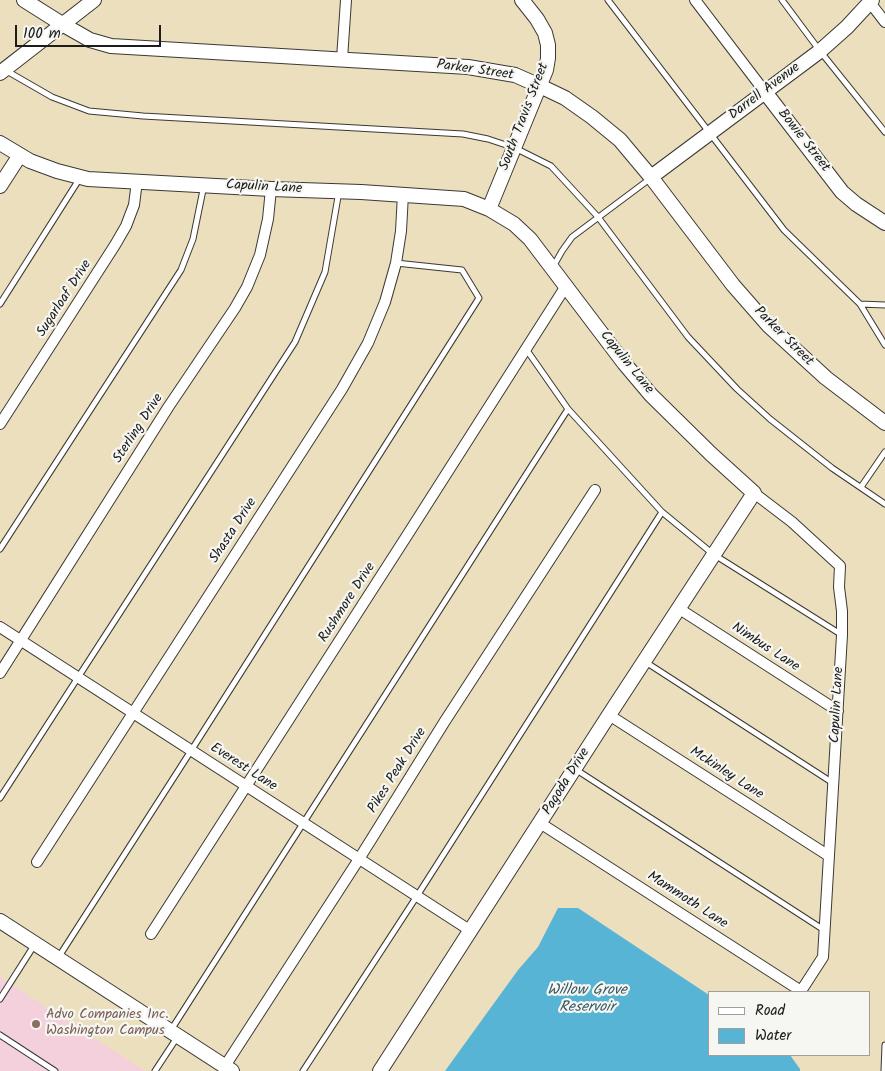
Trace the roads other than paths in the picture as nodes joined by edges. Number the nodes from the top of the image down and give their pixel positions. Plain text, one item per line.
1 (24, 0) edge
2 (94, 0) edge
3 (346, 0) edge
4 (522, 0) edge
5 (608, 0) edge
6 (695, 0) edge
7 (782, 0) edge
8 (870, 1) edge
9 (885, 22) edge
10 (62, 24) junction
11 (820, 51) junction
12 (342, 59) junction
13 (1, 70) edge
14 (540, 86) junction
15 (765, 92) junction
16 (885, 132) edge
17 (709, 134) junction
18 (0, 143) edge
19 (515, 148) junction
20 (20, 155) junction
21 (80, 177) junction
22 (651, 177) junction
23 (137, 181) junction
24 (204, 185) junction
25 (0, 186) edge
26 (271, 189) junction
27 (339, 191) junction
28 (402, 194) junction
29 (490, 209) junction
30 (598, 217) junction
31 (885, 222) edge
32 (396, 263) junction
33 (553, 268) junction
34 (566, 286) junction
35 (0, 304) edge
36 (860, 304) junction
37 (885, 305) edge
38 (885, 345) edge
39 (526, 349) junction
40 (568, 409) junction
41 (885, 423) edge
42 (0, 424) edge
43 (885, 452) edge
44 (861, 487) junction
45 (594, 490) dead end
46 (754, 493) junction
47 (885, 504) edge
48 (662, 512) junction
49 (0, 549) edge
50 (713, 554) junction
51 (678, 608) junction
52 (0, 627) edge
53 (842, 635) junction
54 (20, 640) junction
55 (644, 661) junction
56 (0, 672) edge
57 (78, 677) junction
58 (838, 711) junction
59 (133, 713) junction
60 (609, 715) junction
61 (191, 750) junction
62 (575, 768) junction
63 (833, 783) junction
64 (246, 786) junction
65 (0, 798) edge
66 (304, 823) junction
67 (540, 823) junction
68 (828, 856) junction
69 (359, 859) junction
70 (37, 862) dead end
71 (417, 896) junction
72 (0, 921) edge
73 (824, 930) junction
74 (471, 931) junction
75 (151, 934) dead end
76 (35, 944) junction
77 (57, 958) junction
78 (812, 974) joint
79 (0, 999) edge
80 (174, 1034) junction
81 (0, 1035) edge
82 (885, 1045) edge
83 (228, 1069) edge
84 (51, 1070) edge
85 (156, 1071) edge
86 (303, 1071) edge
87 (380, 1071) edge
88 (884, 1071) edge

1 - 10 street, Parker Street
2 - 10 street
3 - 12 street
4 - 14 street, South Travis Street
5 - 17 lane
6 - 15 street, Bowie Street
7 - 11 lane
8 - 9 street
8 - 11 street, Darrell Avenue
10 - 12 street, Parker Street
10 - 13 street
11 - 15 street, Darrell Avenue
11 - 16 lane
12 - 14 street, Parker Street
13 - 19 lane
14 - 19 street, South Travis Street
14 - 22 street, Parker Street
15 - 17 street, Darrell Avenue
15 - 31 street, Bowie Street
17 - 22 street, Darrell Avenue
17 - 36 lane
18 - 20 street, Capulin Lane
19 - 29 street, South Travis Street
19 - 30 lane
20 - 21 street, Capulin Lane
20 - 25 street
21 - 23 street, Capulin Lane
21 - 35 lane
22 - 30 lane
22 - 41 street, Parker Street
23 - 24 street, Capulin Lane
23 - 42 street, Sugarloaf Drive
24 - 26 street, Capulin Lane
24 - 49 lane
26 - 27 street, Capulin Lane
26 - 54 street, Sterling Drive
27 - 28 street, Capulin Lane
27 - 57 lane
28 - 29 street, Capulin Lane
28 - 32 street, Shasta Drive
29 - 33 street, Capulin Lane
30 - 33 lane
30 - 44 lane
32 - 59 street, Shasta Drive
32 - 61 lane
33 - 34 street, Capulin Lane
34 - 39 street, Rushmore Drive
34 - 46 street, Capulin Lane
36 - 37 lane
36 - 38 lane
39 - 40 lane
39 - 64 street, Rushmore Drive
40 - 48 lane
40 - 66 lane
43 - 44 lane
44 - 47 lane
45 - 69 street, Pikes Peak Drive
46 - 50 street, Pagoda Drive
46 - 53 street, Capulin Lane
48 - 50 lane
48 - 71 lane
50 - 51 street, Pagoda Drive
50 - 53 lane
51 - 55 street, Pagoda Drive
51 - 58 street, Nimbus Lane
52 - 54 street, Everest Lane
53 - 58 street, Capulin Lane
54 - 56 street, Sterling Drive
54 - 57 street, Everest Lane
55 - 60 street, Pagoda Drive
55 - 63 lane
57 - 59 street, Everest Lane
57 - 65 lane
58 - 63 street, Capulin Lane
59 - 61 street, Everest Lane
59 - 70 street, Shasta Drive
60 - 62 street, Pagoda Drive
60 - 68 street, Mckinley Lane
61 - 64 street, Everest Lane
61 - 77 lane
62 - 67 street, Pagoda Drive
62 - 73 lane
63 - 68 street, Capulin Lane
64 - 66 street, Everest Lane
64 - 75 street, Rushmore Drive
66 - 69 street, Everest Lane
66 - 80 lane
67 - 74 street, Pagoda Drive
67 - 78 street, Mammoth Lane
68 - 73 street, Capulin Lane
69 - 71 street, Everest Lane
69 - 83 street, Pikes Peak Drive
71 - 74 street, Everest Lane
71 - 86 lane
72 - 76 street
73 - 78 street, Capulin Lane
74 - 87 street, Pagoda Drive
76 - 77 street
76 - 79 lane
77 - 80 street
80 - 83 street
80 - 85 lane
81 - 84 lane
82 - 88 lane

